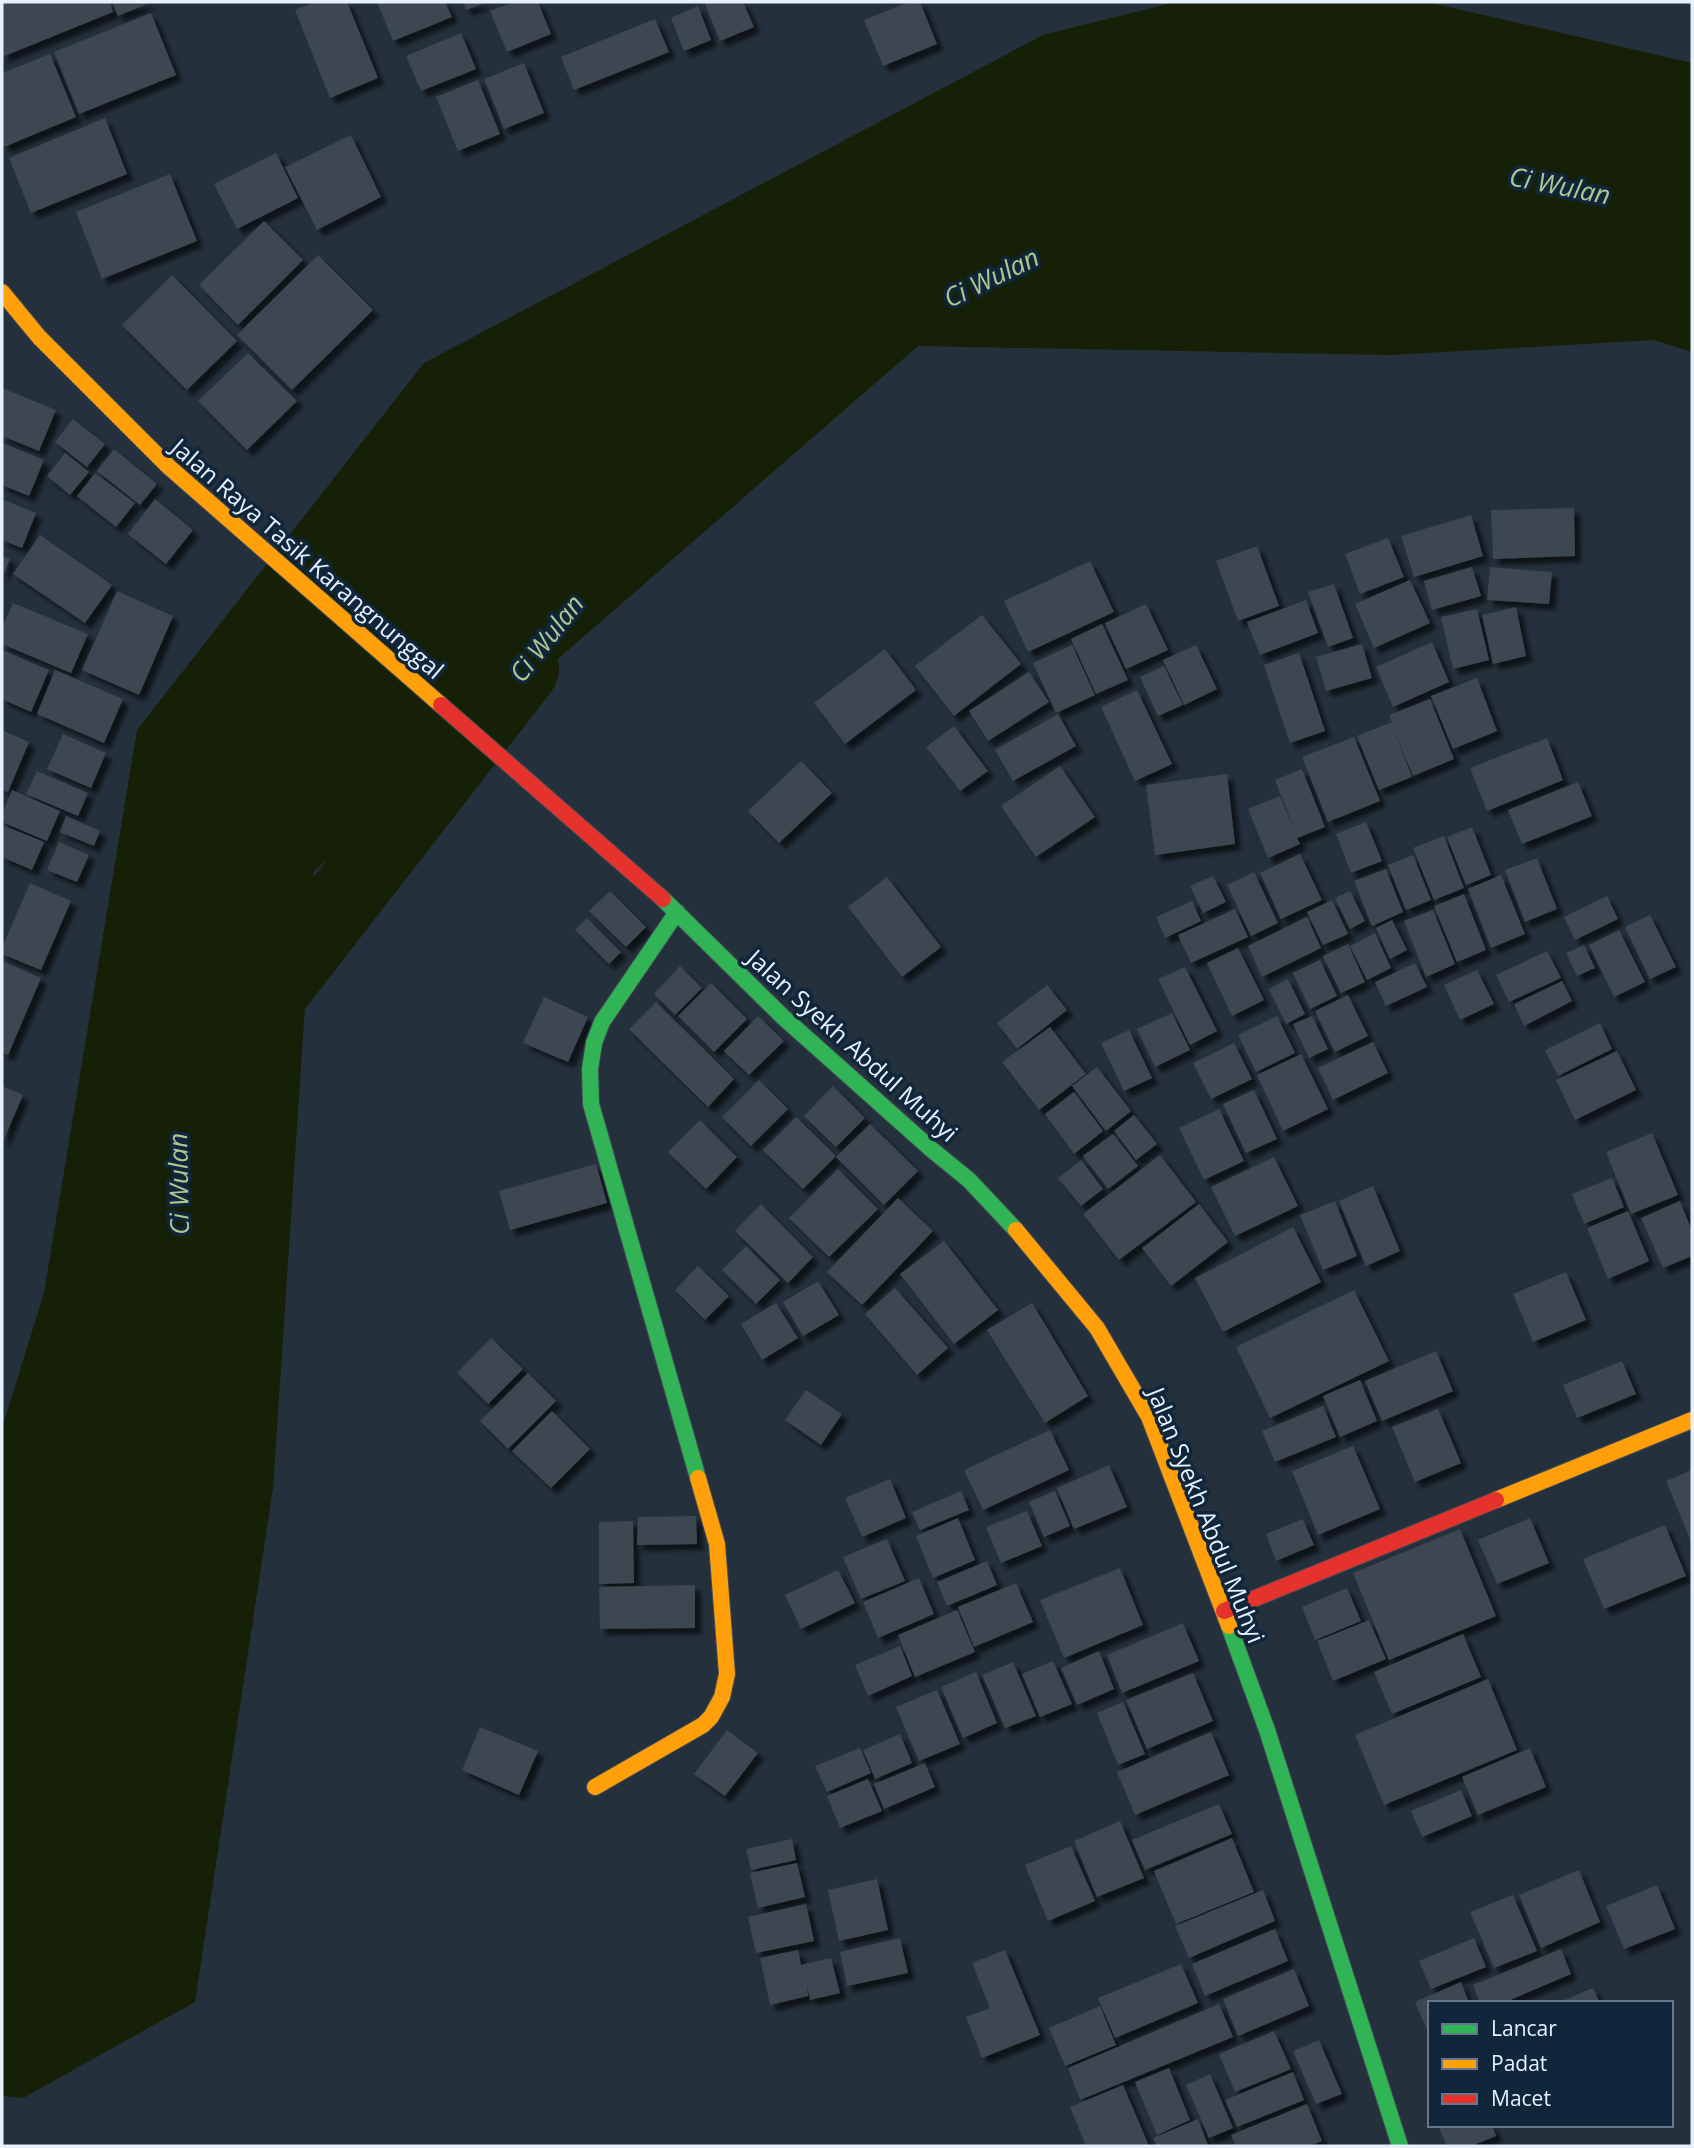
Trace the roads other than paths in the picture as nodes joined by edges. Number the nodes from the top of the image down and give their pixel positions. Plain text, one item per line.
1 (2, 292) edge
2 (599, 844) joint
3 (677, 912) junction
4 (1692, 1420) edge
5 (1224, 1611) junction
6 (595, 1787) dead end
7 (1400, 2146) edge

1 - 2 main road, Jalan Raya Tasik Karangnunggal
2 - 3 main road, Jalan Syekh Abdul Muhyi
3 - 5 main road, Jalan Syekh Abdul Muhyi
3 - 6 main road
4 - 5 main road
5 - 7 main road, Jalan Syekh Abdul Muhyi

